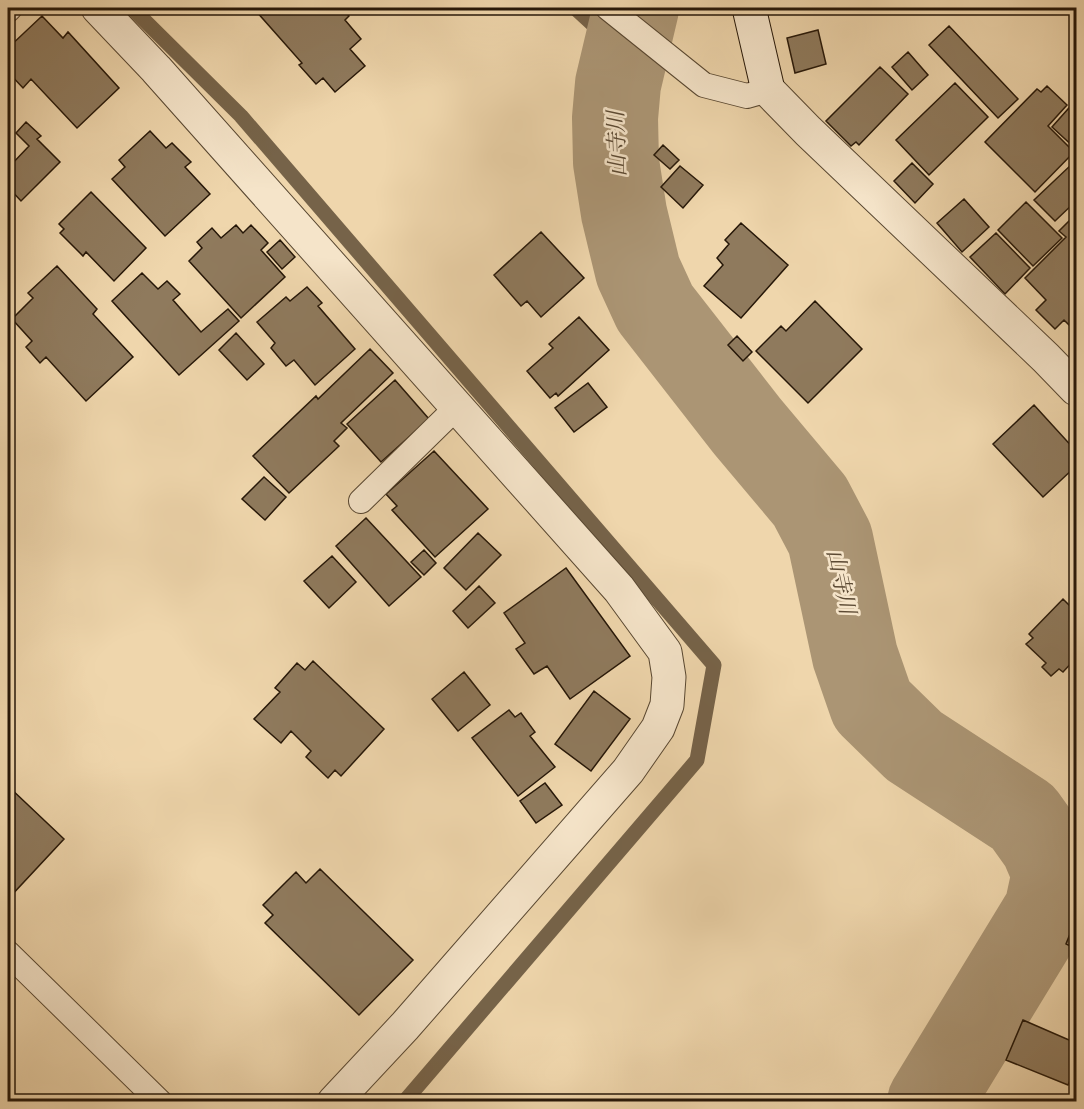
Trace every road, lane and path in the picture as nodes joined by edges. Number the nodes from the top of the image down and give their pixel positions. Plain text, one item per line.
1 (98, 8) edge
2 (608, 8) edge
3 (749, 8) edge
4 (768, 90) junction
5 (1077, 389) edge
6 (457, 407) junction
7 (361, 501) dead end
8 (8, 953) edge
9 (160, 1101) edge
10 (334, 1101) edge

1 - 6 street
2 - 4 lane
3 - 4 street
4 - 5 street
6 - 7 lane
6 - 10 street
8 - 9 lane

